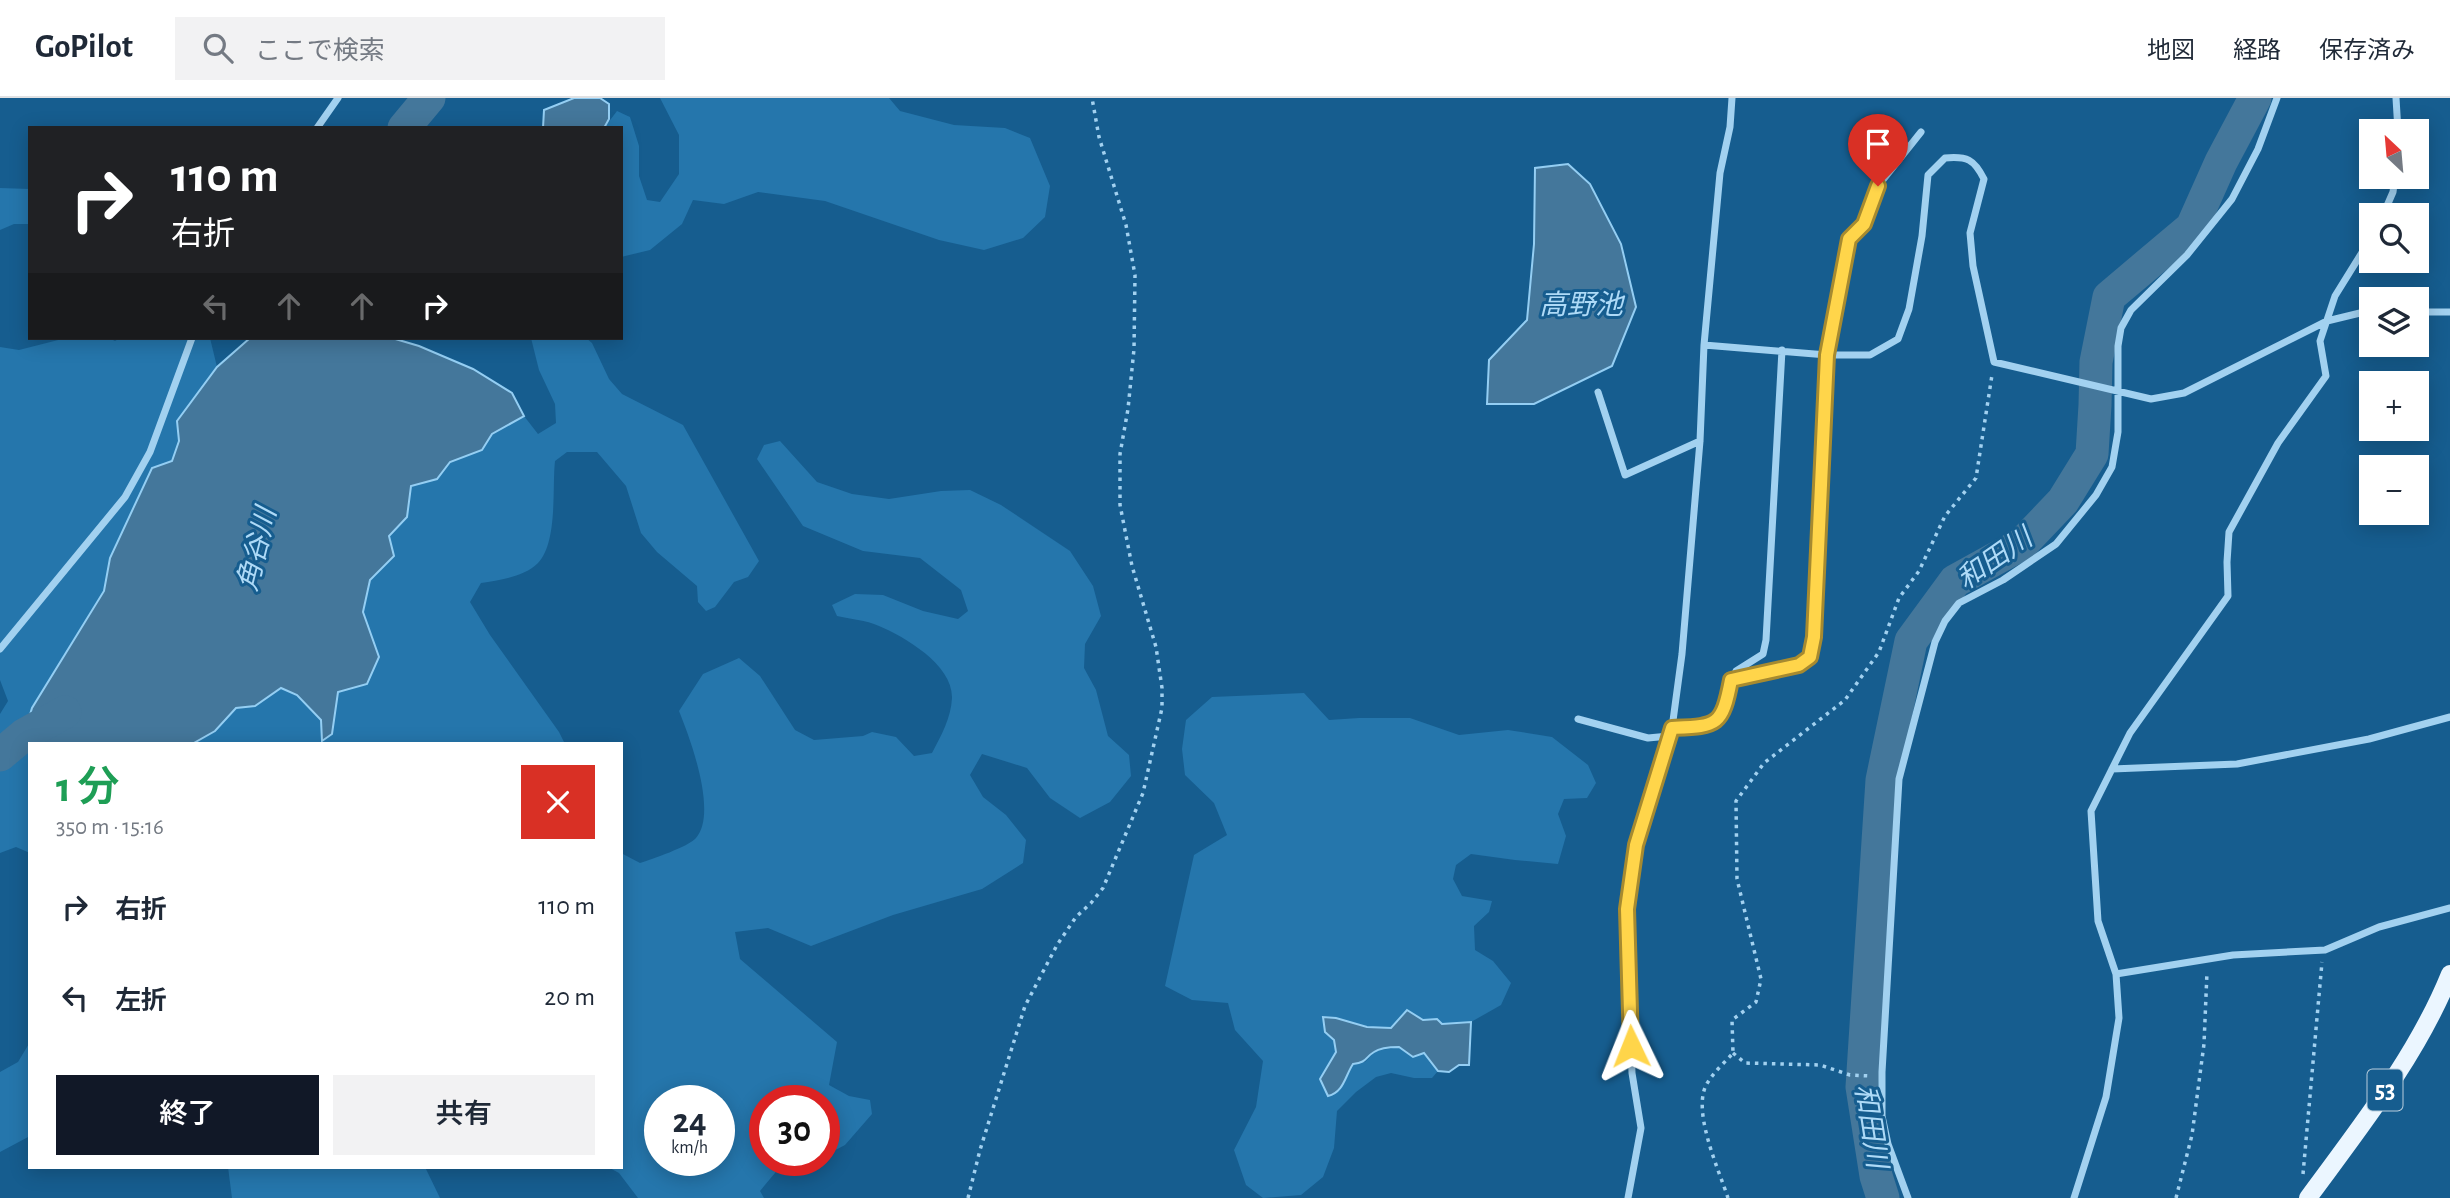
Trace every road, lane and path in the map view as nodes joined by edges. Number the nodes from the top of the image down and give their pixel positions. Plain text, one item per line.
1 (338, 98) edge
2 (1092, 98) edge
3 (1732, 98) edge
4 (2277, 98) edge
5 (2396, 98) edge
6 (2397, 119) edge
7 (318, 126) edge
8 (1921, 132) dead end
9 (2359, 257) edge
10 (2429, 312) edge
11 (2450, 312) edge
12 (2359, 313) edge
13 (2327, 321) junction
14 (191, 340) edge
15 (1704, 345) junction
16 (1782, 350) junction
17 (1827, 355) junction
18 (1994, 362) junction
19 (1598, 393) dead end
20 (2117, 393) junction
21 (1700, 441) junction
22 (0, 649) edge
23 (1731, 680) junction
24 (2450, 717) edge
25 (1578, 719) dead end
26 (1670, 732) junction
27 (2112, 769) junction
28 (2450, 908) edge
29 (2325, 950) junction
30 (2208, 959) junction
31 (2116, 974) junction
32 (2450, 974) edge
33 (1733, 1053) junction
34 (1882, 1077) junction
35 (2305, 1191) edge
36 (968, 1198) edge
37 (1628, 1198) edge
38 (1728, 1198) edge
39 (1908, 1198) edge
40 (2074, 1198) edge
41 (2176, 1198) edge

1 - 7 street
2 - 36 path
3 - 15 street
4 - 20 street
5 - 6 street
8 - 17 street
9 - 13 street
10 - 11 street
12 - 13 street
13 - 20 street
13 - 27 street
14 - 22 street
15 - 16 street
15 - 21 street
16 - 17 street
16 - 23 street
17 - 18 street
17 - 23 street
18 - 20 street
18 - 33 path
19 - 21 street
20 - 34 street
21 - 26 street
23 - 26 street
24 - 27 street
25 - 26 street
26 - 37 street
27 - 31 street
28 - 29 street
29 - 30 street
29 - 35 path
30 - 31 street
30 - 41 path
31 - 40 street
32 - 35 main road, 53
33 - 34 path
33 - 38 path
34 - 39 street

